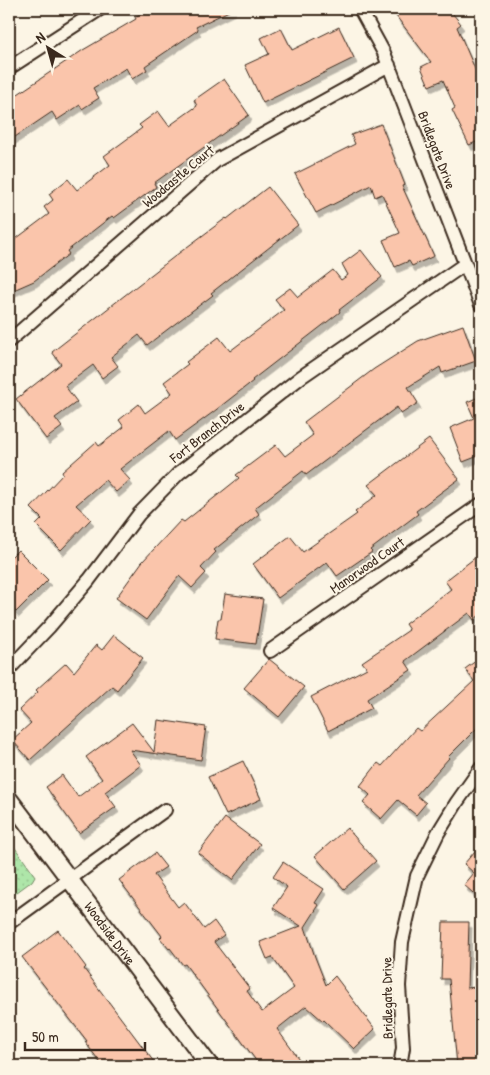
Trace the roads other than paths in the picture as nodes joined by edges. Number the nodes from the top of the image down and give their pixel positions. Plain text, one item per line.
1 (100, 9) edge
2 (360, 9) edge
3 (389, 65) junction
4 (9, 68) edge
5 (465, 264) junction
6 (481, 305) edge
7 (9, 341) edge
8 (481, 504) edge
9 (270, 651) dead end
10 (9, 669) edge
11 (481, 768) edge
12 (9, 799) edge
13 (165, 810) dead end
14 (69, 880) junction
15 (9, 923) edge
16 (210, 1066) edge
17 (400, 1066) edge

1 - 4 street
2 - 3 street, Bridlegate Drive
3 - 5 street, Bridlegate Drive
3 - 7 street, Woodcastle Court
5 - 6 street, Bridlegate Drive
5 - 10 street, Fort Branch Drive
8 - 9 street, Manorwood Court
11 - 17 street, Bridlegate Drive
12 - 14 street, Woodside Drive
13 - 14 street
14 - 15 street
14 - 16 street, Woodside Drive

